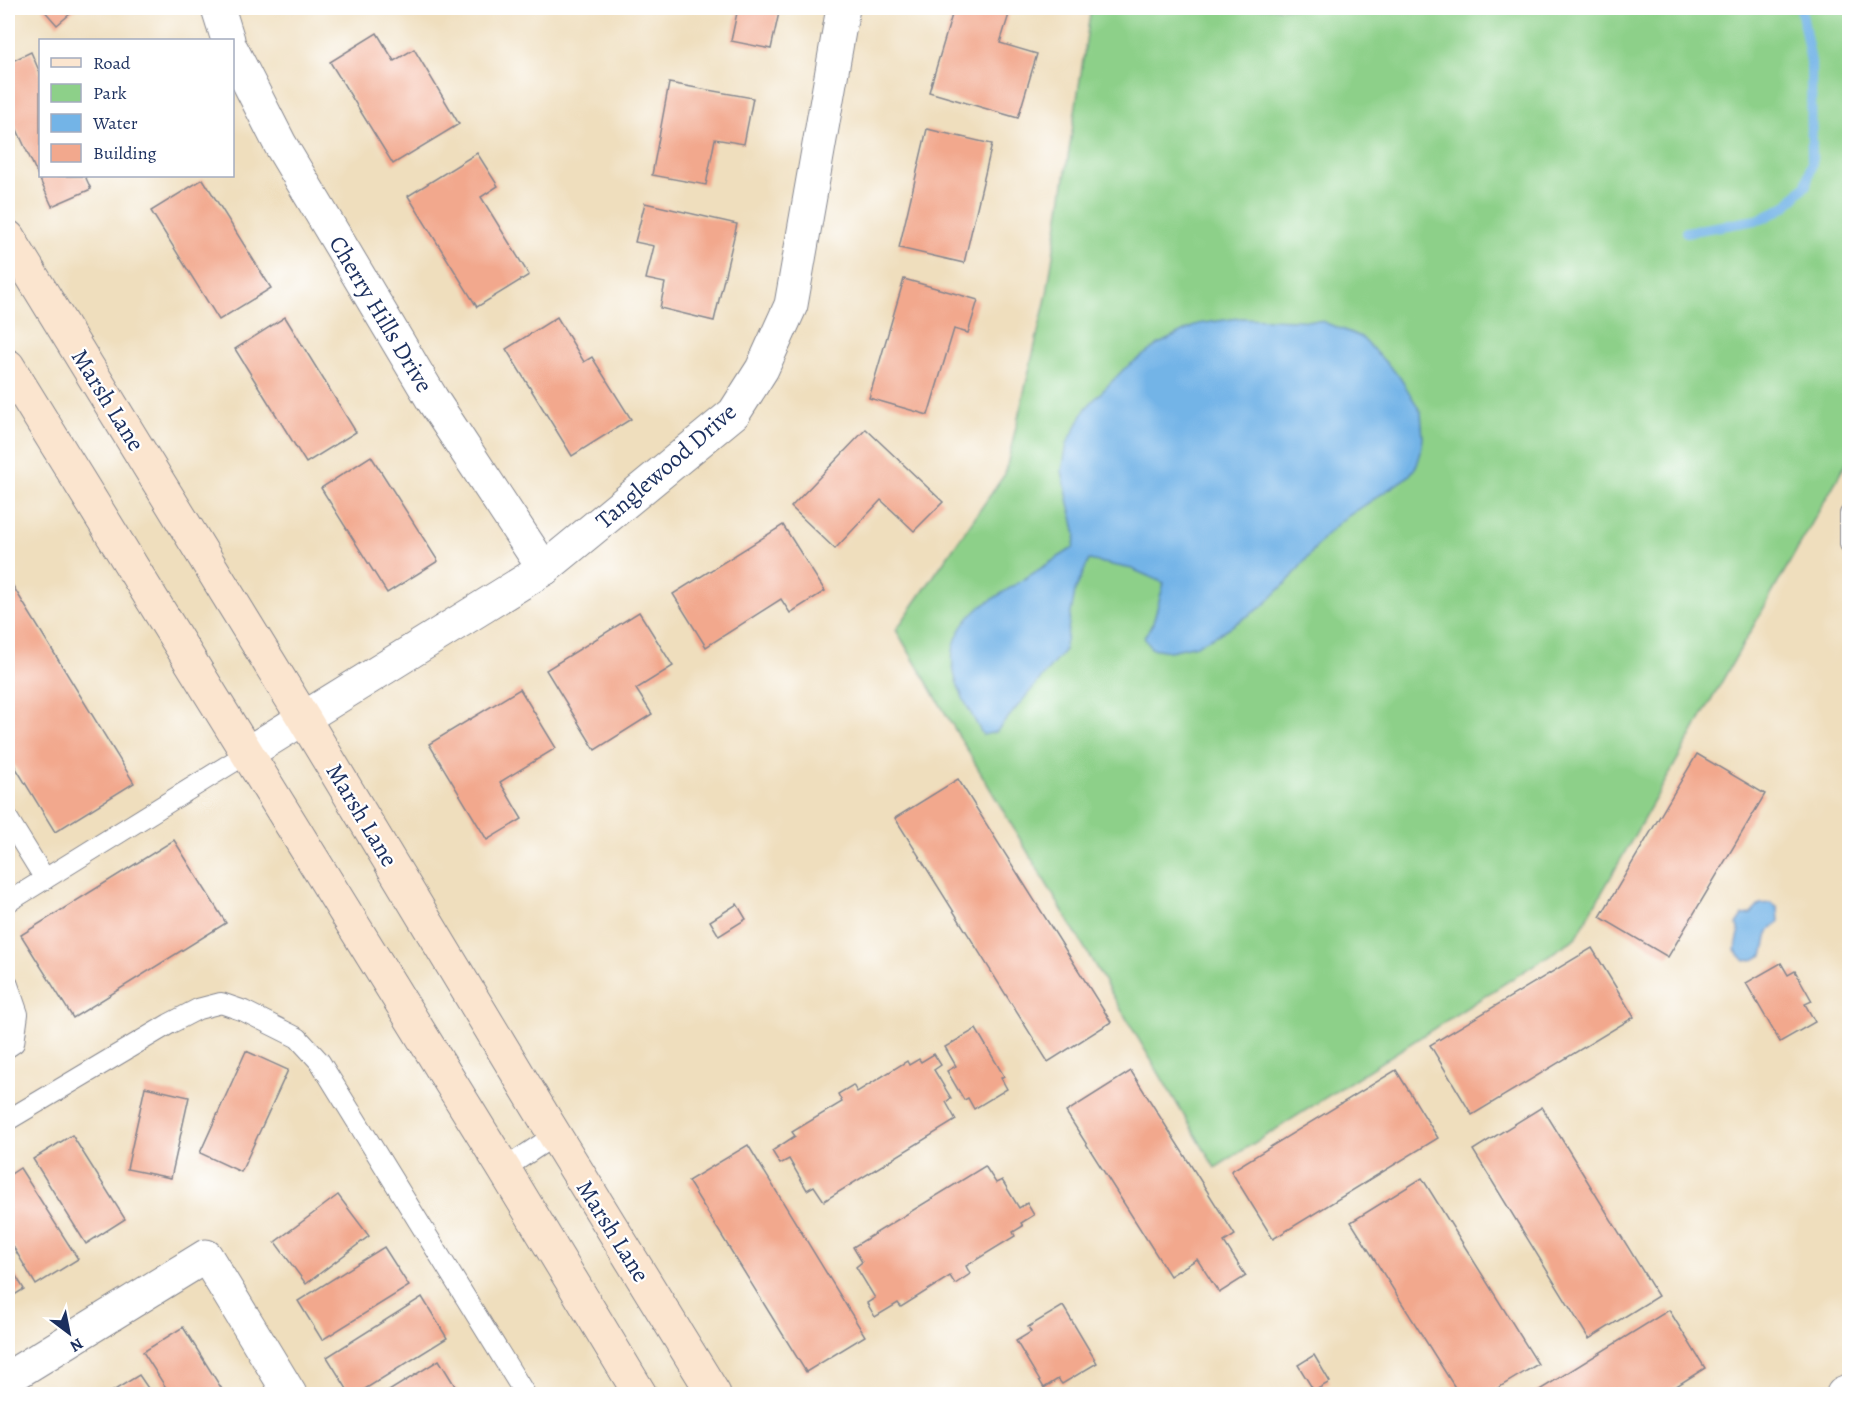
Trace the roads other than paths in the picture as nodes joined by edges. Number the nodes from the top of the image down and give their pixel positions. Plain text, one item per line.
1 (218, 8) edge
2 (843, 8) edge
3 (228, 39) edge
4 (234, 54) edge
5 (8, 237) edge
6 (8, 366) edge
7 (1850, 514) edge
8 (1850, 544) edge
9 (544, 569) junction
10 (304, 719) junction
11 (246, 754) junction
12 (8, 819) edge
13 (45, 879) junction
14 (8, 902) edge
15 (8, 986) edge
16 (8, 1047) edge
17 (8, 1120) edge
18 (555, 1135) junction
19 (504, 1169) junction
20 (8, 1378) edge
21 (1850, 1390) edge
22 (290, 1395) edge
23 (525, 1395) edge
24 (640, 1395) edge
25 (714, 1395) edge
26 (1843, 1395) edge

1 - 3 street
2 - 9 street, Tanglewood Drive
4 - 9 street, Cherry Hills Drive
5 - 10 main road, Marsh Lane
6 - 11 main road
7 - 8 lane
9 - 10 street, Tanglewood Drive
10 - 11 street, Tanglewood Drive
10 - 18 main road, Marsh Lane
11 - 13 lane
11 - 19 main road
12 - 13 lane
13 - 14 lane
15 - 16 lane
17 - 23 lane
18 - 19 lane
18 - 25 main road, Marsh Lane
19 - 24 main road
20 - 22 street
21 - 26 street

